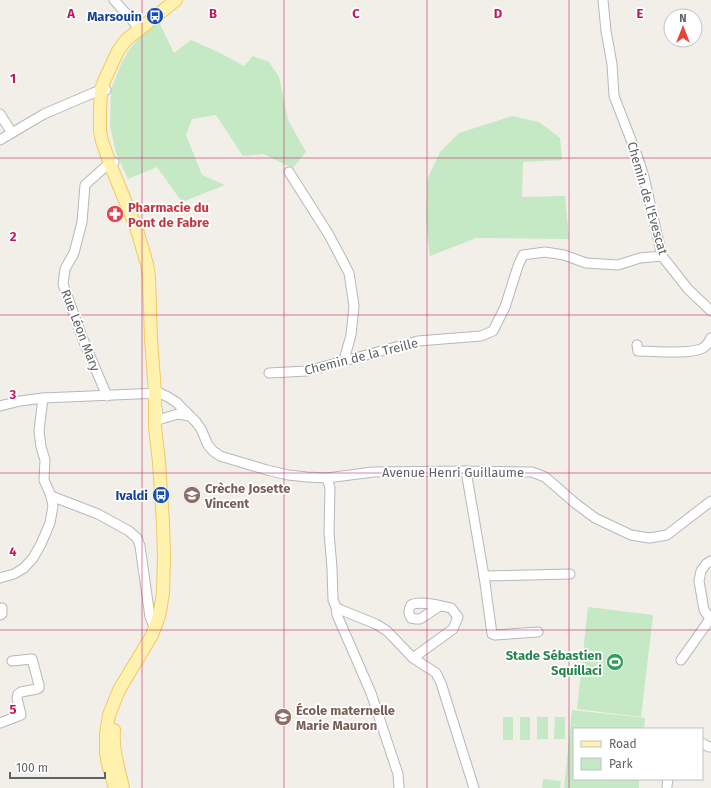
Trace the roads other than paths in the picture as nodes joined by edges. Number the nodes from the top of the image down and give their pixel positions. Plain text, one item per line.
1 (114, 0) edge
2 (176, 0) edge
3 (603, 0) edge
4 (140, 29) junction
5 (104, 90) junction
6 (0, 114) edge
7 (12, 133) junction
8 (0, 140) edge
9 (112, 163) junction
10 (289, 172) dead end
11 (662, 256) junction
12 (711, 311) edge
13 (711, 338) edge
14 (637, 345) dead end
15 (344, 360) junction
16 (269, 373) dead end
17 (158, 393) junction
18 (107, 396) junction
19 (43, 398) junction
20 (176, 402) junction
21 (0, 406) edge
22 (190, 416) junction
23 (167, 417) junction
24 (466, 471) junction
25 (327, 478) junction
26 (51, 496) junction
27 (711, 501) edge
28 (711, 561) edge
29 (570, 574) dead end
30 (484, 576) junction
31 (0, 578) edge
32 (440, 606) dead end
33 (336, 607) junction
34 (710, 619) edge
35 (155, 626) junction
36 (538, 632) dead end
37 (413, 658) junction
38 (681, 660) dead end
39 (12, 661) dead end
40 (0, 723) edge
41 (115, 788) edge
42 (123, 788) edge
43 (399, 788) edge
44 (474, 788) edge

1 - 4 street
2 - 4 main road
3 - 11 street, Chemin de l'Evescat
4 - 5 main road
5 - 7 street
5 - 9 main road
6 - 7 street
7 - 8 street
9 - 17 main road
9 - 18 street, Rue Léon Mary
10 - 15 street
11 - 12 street, Chemin de l'Evescat
11 - 15 street, Chemin de la Treille
13 - 14 street
15 - 16 street, Chemin de la Treille
17 - 18 street
17 - 20 street, Avenue Henri Guillaume
17 - 23 main road
17 - 35 main road
18 - 19 street
19 - 21 street
19 - 26 street
20 - 22 street, Avenue Henri Guillaume
20 - 23 street
22 - 23 street
22 - 25 street, Avenue Henri Guillaume
23 - 42 main road
24 - 25 street, Avenue Henri Guillaume
24 - 27 street, Avenue Henri Guillaume
24 - 30 street
25 - 33 street
26 - 31 street
26 - 35 street
28 - 34 street
29 - 30 street
30 - 36 street
32 - 37 street
33 - 37 street
33 - 43 street
34 - 38 street
35 - 41 main road
37 - 44 street
39 - 40 street

